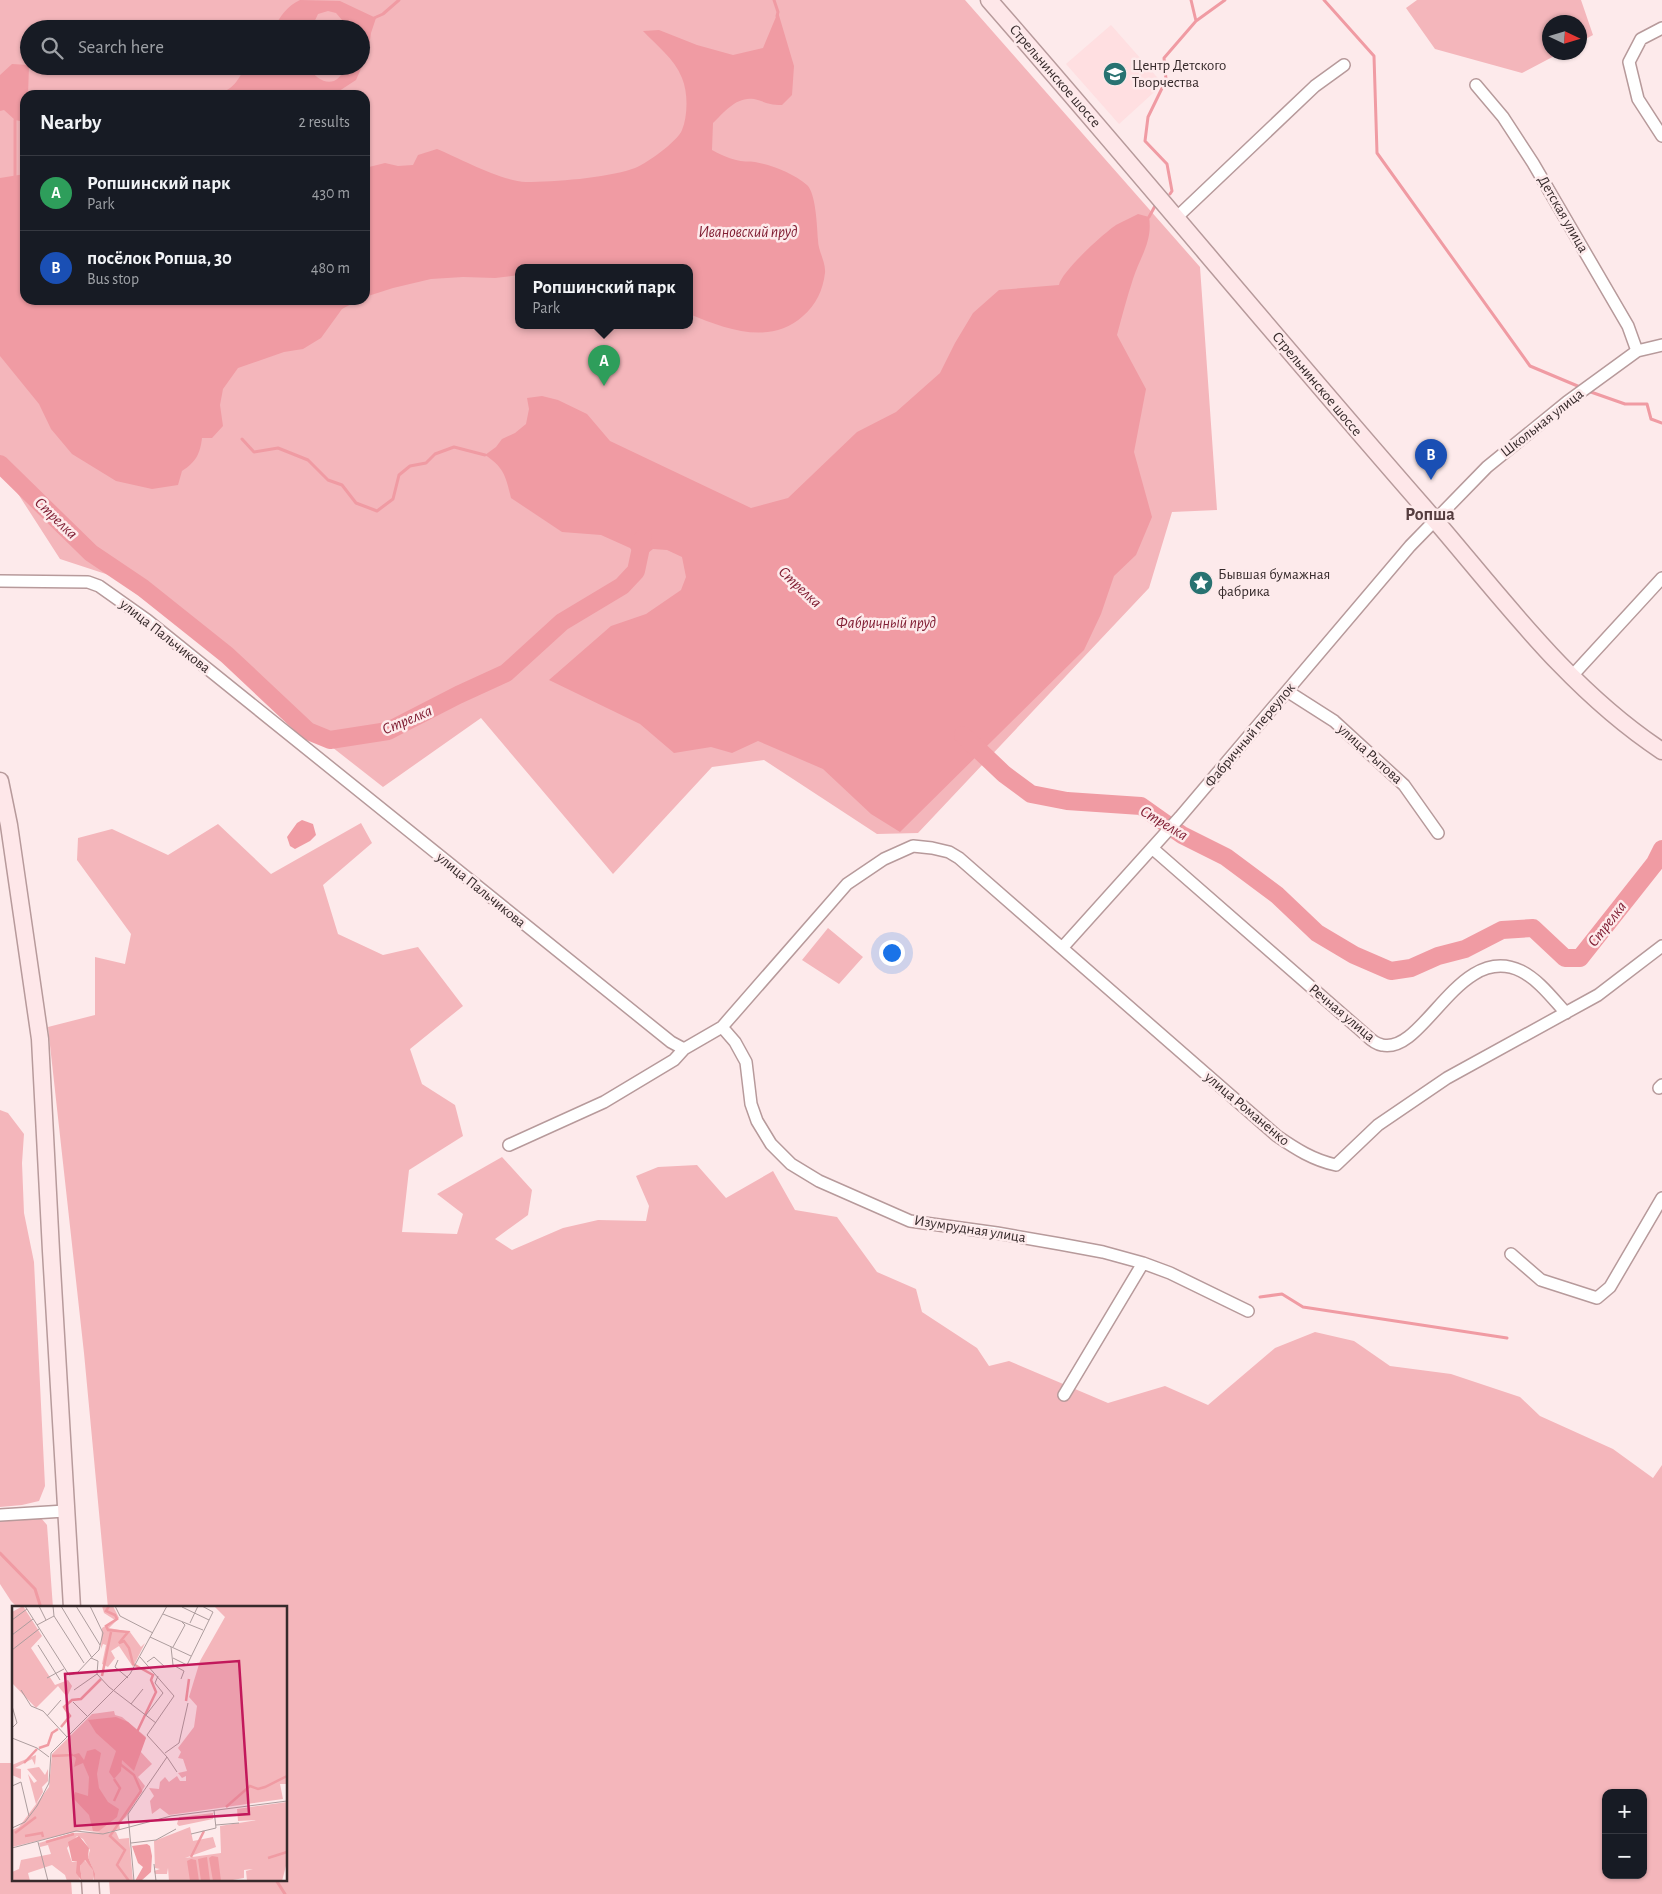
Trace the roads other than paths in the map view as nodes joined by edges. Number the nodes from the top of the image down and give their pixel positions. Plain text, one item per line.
1 (989, 0) edge
2 (1662, 28) edge
3 (1344, 65) dead end
4 (1476, 85) dead end
5 (1662, 136) edge
6 (1176, 218) junction
7 (1662, 345) edge
8 (1636, 351) junction
9 (1436, 521) junction
10 (1662, 578) edge
11 (0, 581) edge
12 (1571, 677) junction
13 (1287, 691) junction
14 (1660, 749) edge
15 (0, 781) edge
16 (1438, 833) dead end
17 (1155, 844) junction
18 (1662, 946) edge
19 (1062, 948) junction
20 (1566, 1013) junction
21 (722, 1027) junction
22 (684, 1049) junction
23 (509, 1145) dead end
24 (1662, 1198) edge
25 (1510, 1254) dead end
26 (1143, 1263) junction
27 (1248, 1311) dead end
28 (1064, 1394) dead end
29 (65, 1510) junction
30 (0, 1515) edge
31 (72, 1606) edge

1 - 6 main road, Стрельнинское шоссе
2 - 5 street
3 - 6 street
4 - 8 street, Детская улица
6 - 9 main road, Стрельнинское шоссе
7 - 8 street, Школьная улица
8 - 9 street, Школьная улица
9 - 12 main road, Стрельнинское шоссе
9 - 13 street, Фабричный переулок
10 - 12 street
11 - 22 street, улица Пальчикова
12 - 14 main road, Стрельнинское шоссе
13 - 16 street, улица Рытова
13 - 17 street, Фабричный переулок
15 - 29 main road
17 - 19 street, Фабричный переулок
17 - 20 street, Речная улица
18 - 20 street, улица Романенко
19 - 20 street, улица Романенко
19 - 21 street, улица Романенко
21 - 22 street
21 - 26 street, Изумрудная улица
22 - 23 street
24 - 25 street
26 - 27 street, Изумрудная улица
26 - 28 street
29 - 30 street
29 - 31 main road

